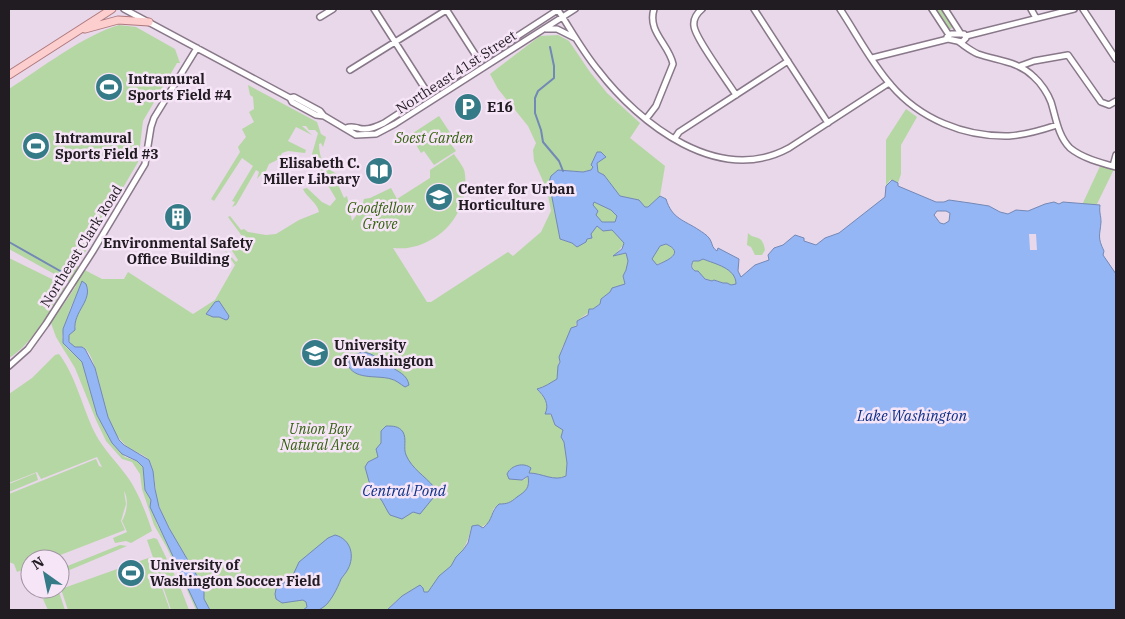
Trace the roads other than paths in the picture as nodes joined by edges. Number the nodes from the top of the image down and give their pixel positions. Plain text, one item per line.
1 (112, 9) edge
2 (124, 9) edge
3 (333, 9) edge
4 (374, 9) edge
5 (447, 9) edge
6 (559, 9) edge
7 (574, 9) edge
8 (654, 9) edge
9 (702, 9) edge
10 (754, 9) edge
11 (840, 9) edge
12 (932, 9) edge
13 (945, 9) edge
14 (1030, 9) edge
15 (1074, 9) edge
16 (1083, 9) edge
17 (320, 17) dead end
18 (562, 17) junction
19 (1036, 18) junction
20 (149, 22) junction
21 (541, 30) junction
22 (77, 31) junction
23 (964, 35) junction
24 (948, 37) junction
25 (577, 39) junction
26 (395, 42) junction
27 (959, 42) junction
28 (197, 48) junction
29 (872, 58) junction
30 (1116, 59) edge
31 (480, 61) junction
32 (788, 62) junction
33 (1020, 66) junction
34 (484, 67) junction
35 (350, 70) dead end
36 (9, 75) edge
37 (889, 83) junction
38 (429, 94) junction
39 (736, 95) junction
40 (432, 100) junction
41 (1116, 101) edge
42 (646, 119) junction
43 (828, 123) junction
44 (1057, 125) junction
45 (346, 128) junction
46 (675, 138) junction
47 (1116, 155) edge
48 (1114, 166) edge
49 (9, 366) edge

1 - 22 main road
2 - 20 street, Northeast 41st Street
3 - 17 street
4 - 26 street
5 - 26 street
5 - 31 street
6 - 18 street
6 - 31 street, Northeast 41st Street
7 - 18 street, Northeast 41st Street
8 - 42 street
9 - 39 street
10 - 32 street
11 - 29 street
12 - 24 street
13 - 23 street
14 - 19 street
15 - 19 street
16 - 30 street
18 - 21 street, Northeast 41st Street
18 - 25 street
19 - 23 street
20 - 22 main road
20 - 28 street, Northeast 41st Street
21 - 25 street
21 - 34 street, Northeast 41st Street
22 - 36 main road
23 - 24 street
23 - 27 street
24 - 27 street
24 - 29 street
25 - 42 street
26 - 35 street
26 - 38 street
27 - 33 street
28 - 45 street, Northeast 41st Street
28 - 49 street, Northeast Clark Road
29 - 37 street
31 - 34 street
31 - 38 street, Northeast 41st Street
32 - 39 street
32 - 43 street
33 - 41 street
33 - 44 street
34 - 40 street, Northeast 41st Street
37 - 43 street
37 - 44 street
38 - 40 street
38 - 45 street, Northeast 41st Street
39 - 46 street
40 - 45 street, Northeast 41st Street
42 - 46 street
43 - 46 street
44 - 48 street
47 - 48 street

